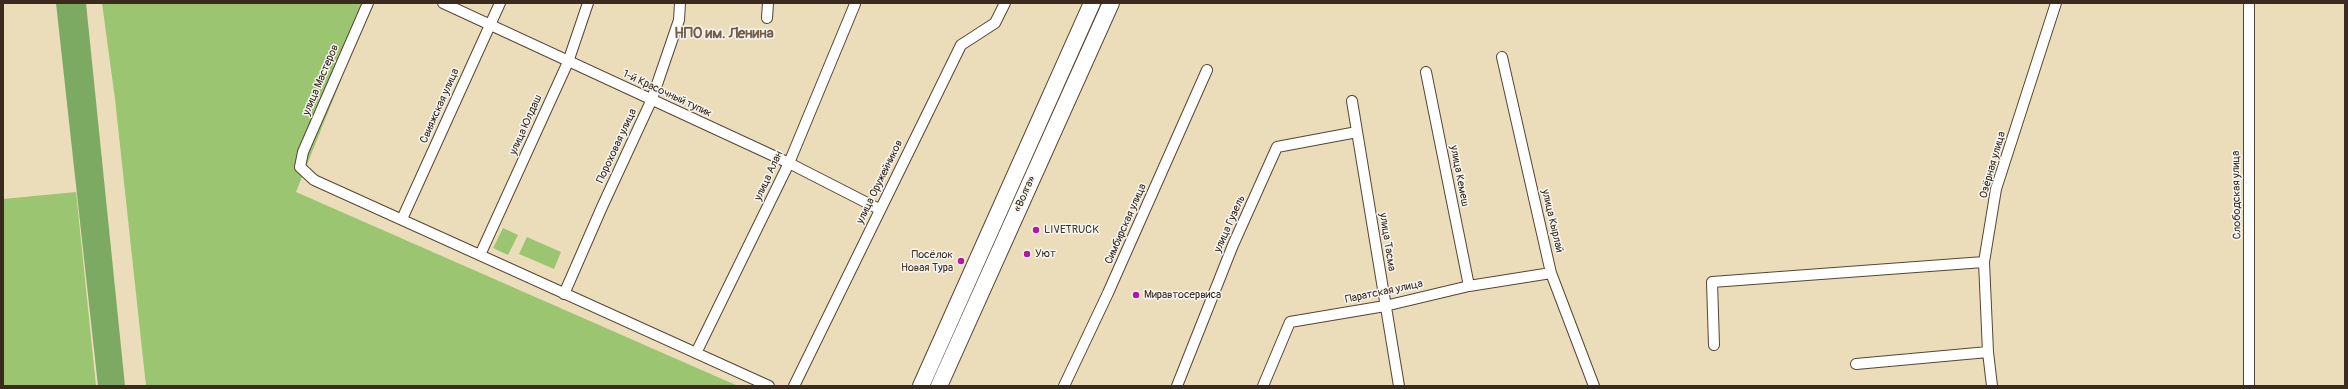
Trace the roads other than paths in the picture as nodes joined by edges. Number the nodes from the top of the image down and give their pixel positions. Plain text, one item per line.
1 (368, 3) edge
2 (443, 3) edge
3 (500, 3) edge
4 (588, 3) edge
5 (680, 3) edge
6 (768, 3) edge
7 (1005, 3) edge
8 (1092, 3) edge
9 (1111, 3) edge
10 (2056, 3) edge
11 (2249, 3) edge
12 (855, 4) dead end
13 (767, 18) dead end
14 (490, 26) junction
15 (1502, 57) dead end
16 (568, 62) junction
17 (1207, 70) dead end
18 (1426, 72) dead end
19 (652, 99) junction
20 (1352, 101) dead end
21 (1357, 132) junction
22 (789, 163) junction
23 (879, 209) junction
24 (402, 219) junction
25 (480, 255) junction
26 (1984, 262) junction
27 (1551, 273) junction
28 (1469, 286) junction
29 (564, 294) junction
30 (1385, 306) junction
31 (1714, 345) dead end
32 (1988, 352) junction
33 (696, 353) junction
34 (1856, 364) dead end
35 (768, 386) edge
36 (794, 386) edge
37 (921, 386) edge
38 (939, 386) edge
39 (1064, 386) edge
40 (1177, 386) edge
41 (1263, 386) edge
42 (1399, 386) edge
43 (1594, 386) edge
44 (1992, 386) edge
45 (2248, 386) edge

1 - 24 street, улица Мастеров
2 - 14 street, 1-й Красочный тупик
3 - 14 street, Свияжская улица
4 - 16 street, улица Юлдаш
5 - 19 street, Пороховая улица
6 - 13 street
7 - 23 street, улица Оружейников
8 - 37 highway, «Волга»
9 - 38 highway, «Волга»
10 - 26 street, Озёрная улица
11 - 45 street, Слободская улица
12 - 22 street, улица Алан
14 - 16 street, 1-й Красочный тупик
14 - 24 street, Свияжская улица
15 - 27 street, улица Кырлай
16 - 19 street, 1-й Красочный тупик
16 - 25 street, улица Юлдаш
17 - 39 street, Симбирская улица
18 - 28 street, улица Кемеш
19 - 22 street, 1-й Красочный тупик
19 - 29 street, Пороховая улица
20 - 21 street, улица Тасма
21 - 30 street, улица Тасма
21 - 40 street, улица Гузель
22 - 23 street, 1-й Красочный тупик
22 - 33 street, улица Алан
23 - 36 street, улица Оружейников
24 - 25 street
25 - 29 street
26 - 31 street
26 - 32 street, Озёрная улица
27 - 28 street, Паратская улица
27 - 43 street, улица Кырлай
28 - 30 street, Паратская улица
29 - 33 street
30 - 41 street, Паратская улица
30 - 42 street, улица Тасма
32 - 34 street
32 - 44 street, Озёрная улица
33 - 35 street

